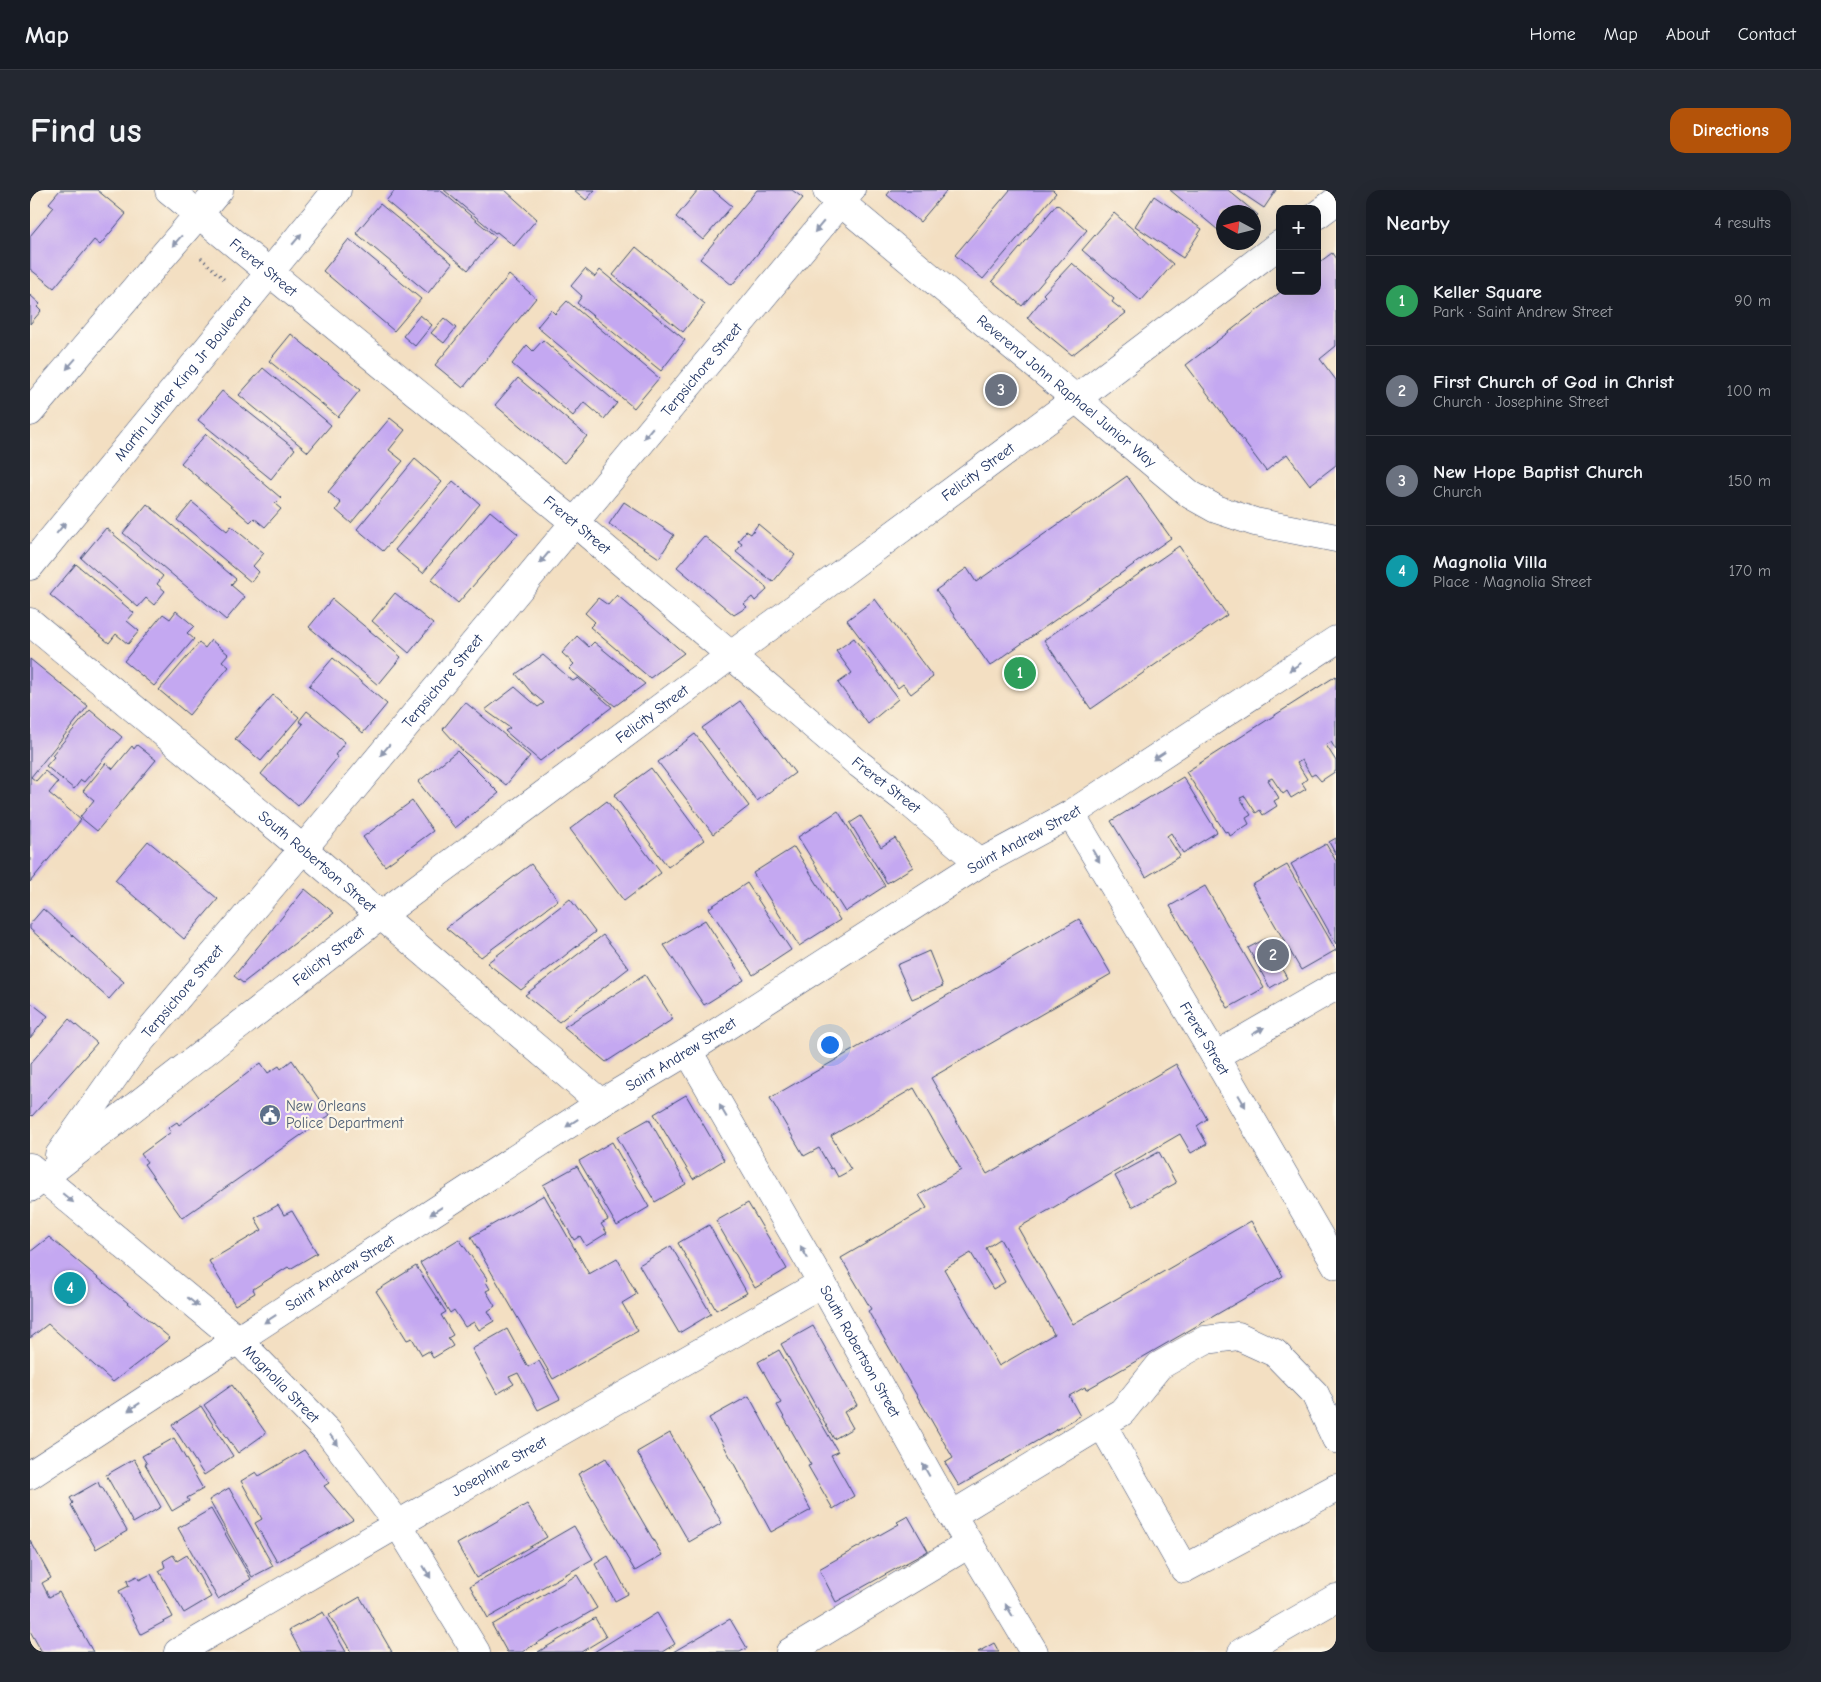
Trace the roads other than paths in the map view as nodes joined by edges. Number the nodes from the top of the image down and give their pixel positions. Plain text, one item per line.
1 (169, 190) edge
2 (219, 190) edge
3 (337, 190) edge
4 (839, 194) edge
5 (1336, 201) edge
6 (1321, 212) edge
7 (199, 214) junction
8 (1276, 247) edge
9 (269, 272) junction
10 (1076, 399) junction
11 (30, 412) edge
12 (574, 522) junction
13 (1336, 538) edge
14 (30, 566) edge
15 (30, 622) edge
16 (1336, 640) edge
17 (730, 655) junction
18 (1071, 814) junction
19 (303, 848) junction
20 (980, 863) junction
21 (380, 916) junction
22 (1336, 986) edge
23 (688, 1051) junction
24 (1216, 1056) junction
25 (601, 1103) junction
26 (34, 1178) edge
27 (1336, 1265) edge
28 (822, 1283) junction
29 (238, 1340) junction
30 (1102, 1424) junction
31 (1336, 1439) edge
32 (30, 1474) edge
33 (1336, 1488) edge
34 (952, 1515) junction
35 (398, 1524) junction
36 (969, 1544) junction
37 (1336, 1598) edge
38 (178, 1652) edge
39 (476, 1652) edge
40 (790, 1652) edge
41 (1034, 1652) edge
42 (1242, 1652) edge

1 - 7 street, Freret Street
2 - 7 street
9 -> 3 street, Martin Luther King Jr Boulevard
4 - 10 street, Reverend John Raphael Junior Way
4 -> 12 street, Terpsichore Street
5 - 6 street
7 - 9 street, Freret Street
7 -> 11 street
8 - 10 street, Felicity Street
9 - 12 street, Freret Street
14 -> 9 street, Martin Luther King Jr Boulevard
10 - 13 street, Reverend John Raphael Junior Way
10 - 17 street, Felicity Street
12 - 17 street, Freret Street
12 -> 19 street, Terpsichore Street
15 - 19 street, South Robertson Street
16 -> 18 street, Saint Andrew Street
17 - 20 street, Freret Street
17 - 21 street, Felicity Street
18 - 20 street, Saint Andrew Street
18 -> 24 street, Freret Street
19 - 21 street, South Robertson Street
19 - 26 street, Terpsichore Street
20 - 23 street, Saint Andrew Street
21 - 25 street, South Robertson Street
21 - 26 street, Felicity Street
24 -> 22 street
23 - 25 street, Saint Andrew Street
28 -> 23 street, South Robertson Street
24 -> 27 street, Freret Street
25 -> 29 street, Saint Andrew Street
26 -> 29 street, Magnolia Street
34 -> 28 street, South Robertson Street
28 - 35 street, Josephine Street
29 -> 32 street, Saint Andrew Street
29 -> 35 street, Magnolia Street
30 - 31 street
30 - 33 street
30 - 34 street
34 - 36 street, South Robertson Street
35 - 38 street, Josephine Street
35 -> 39 street, Magnolia Street
36 - 40 street
41 -> 36 street, South Robertson Street
37 - 42 street

